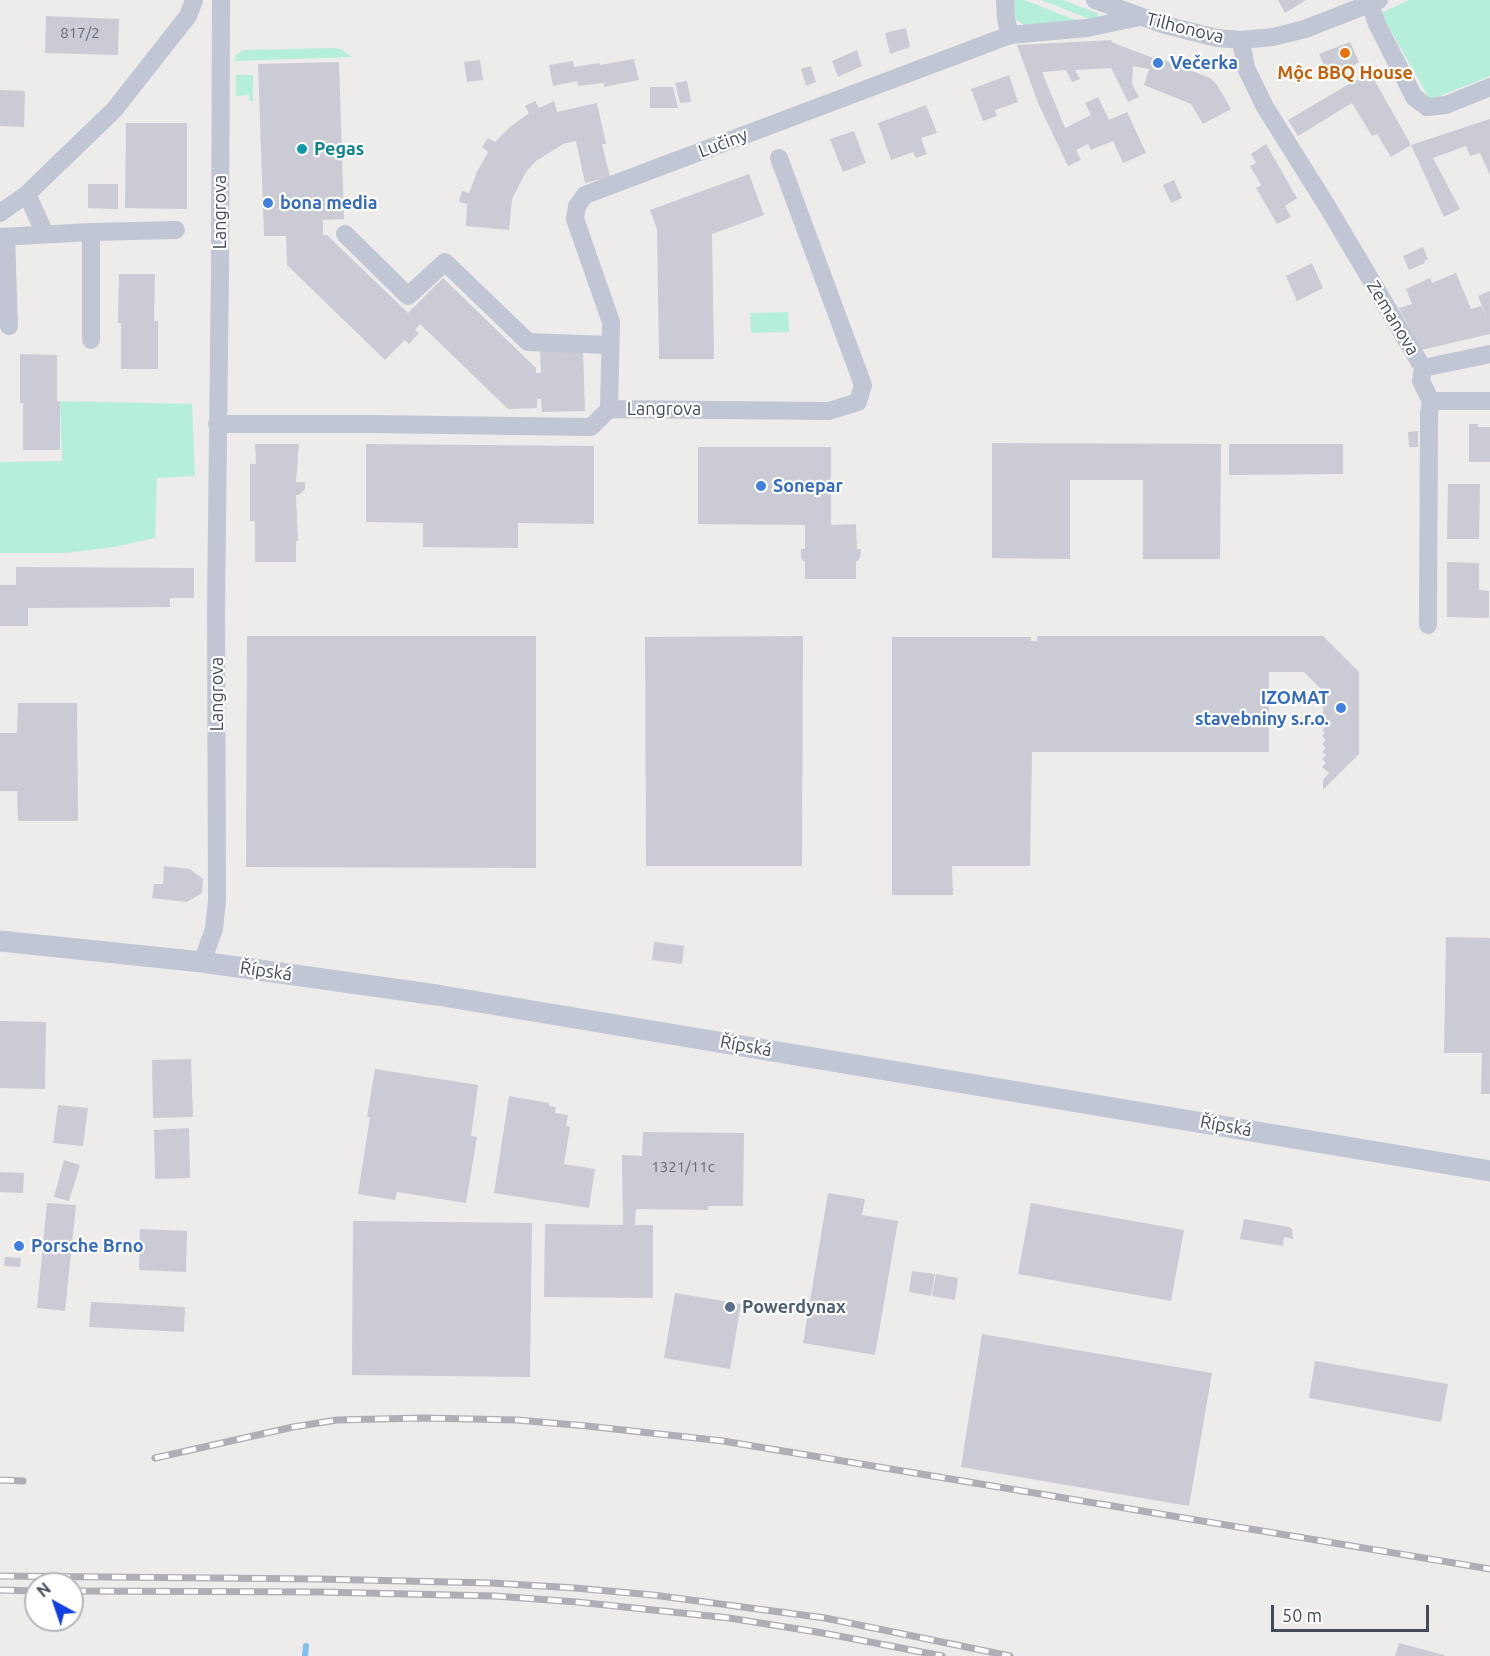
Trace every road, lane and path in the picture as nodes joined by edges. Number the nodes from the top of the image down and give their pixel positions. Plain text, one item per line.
1 (194, 0) edge
2 (221, 0) edge
3 (1005, 0) edge
4 (1095, 0) edge
5 (1374, 2) edge
6 (1140, 17) junction
7 (1010, 35) junction
8 (1241, 40) junction
9 (1490, 87) edge
10 (778, 158) dead end
11 (27, 194) junction
12 (0, 213) edge
13 (176, 231) dead end
14 (92, 232) junction
15 (45, 234) junction
16 (345, 234) dead end
17 (3, 237) edge
18 (9, 326) dead end
19 (91, 340) dead end
20 (610, 345) junction
21 (1490, 354) edge
22 (1423, 368) junction
23 (1431, 401) junction
24 (1490, 401) edge
25 (609, 409) junction
26 (217, 424) junction
27 (1428, 625) dead end
28 (0, 941) edge
29 (202, 962) junction
30 (1490, 1171) edge

1 - 11 street
2 - 26 street, Langrova
3 - 7 street
4 - 6 street, Tilhonova
5 - 8 street, Tilhonova
5 - 9 street
6 - 7 street, Lučiny
6 - 8 street, Tilhonova
7 - 20 street, Lučiny
8 - 22 street, Zemanova
10 - 25 street, Langrova
11 - 12 street
11 - 15 street
13 - 14 street
14 - 15 street
14 - 19 street
15 - 17 street
16 - 20 street
17 - 18 street
20 - 25 street, Lučiny
21 - 22 street
22 - 23 street, Zemanova
23 - 24 street
23 - 27 street, Zemanova
25 - 26 street, Langrova
26 - 29 street, Langrova
28 - 29 street, Řípská
29 - 30 street, Řípská

